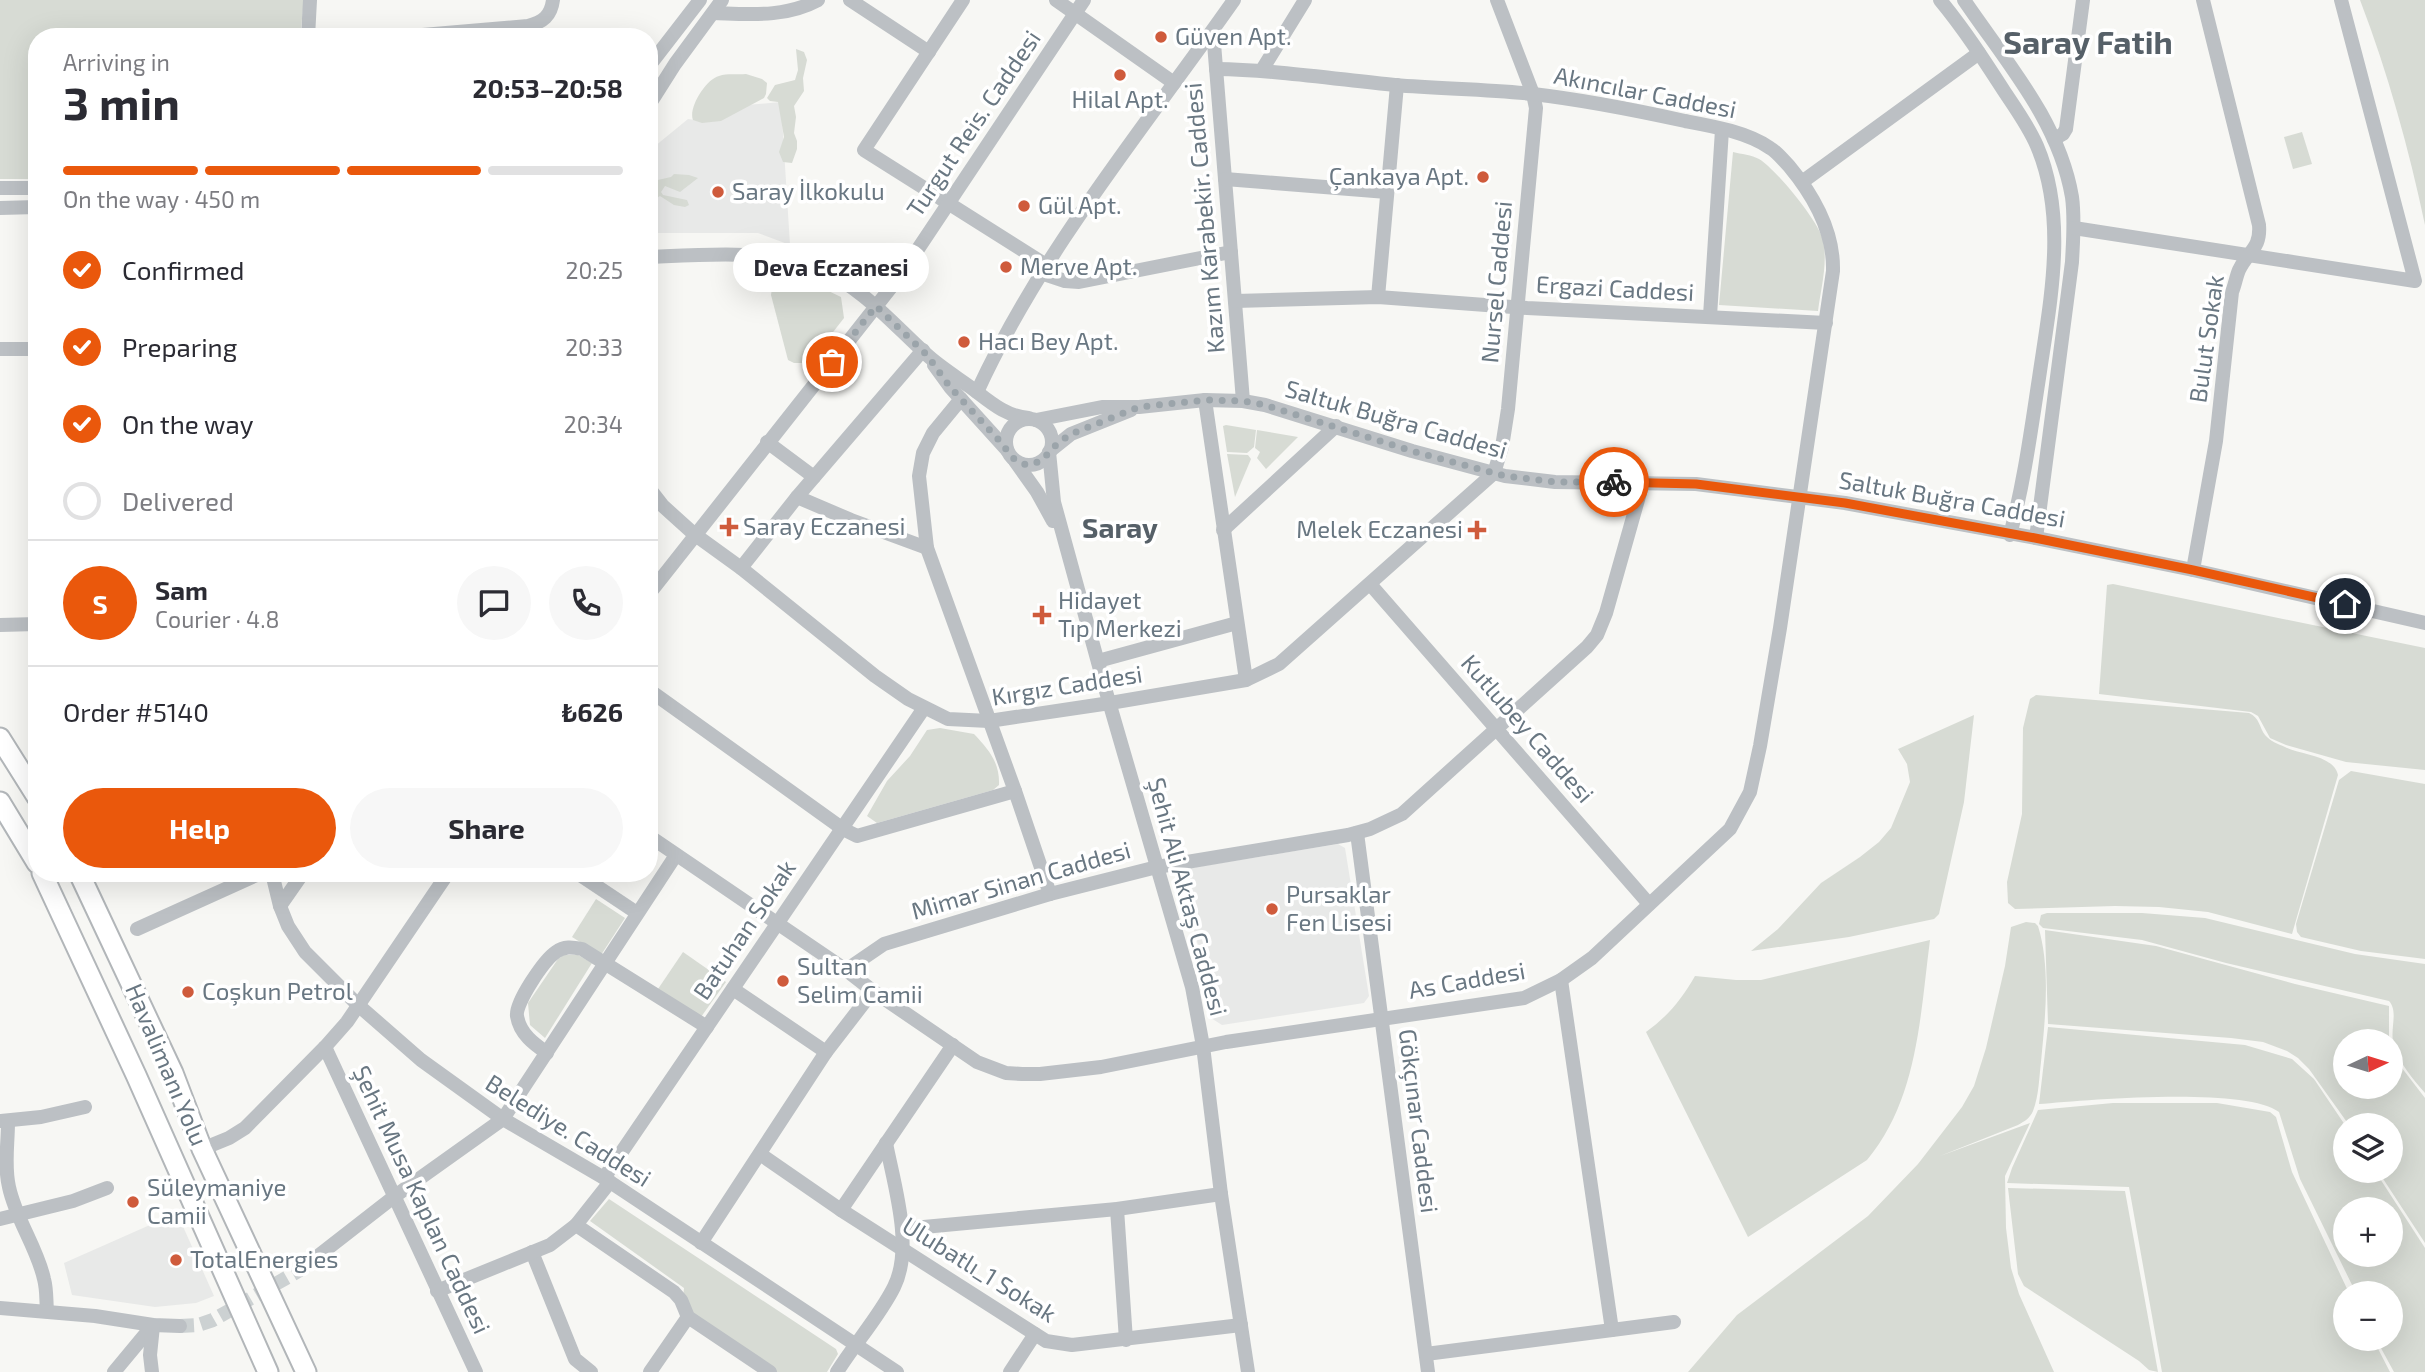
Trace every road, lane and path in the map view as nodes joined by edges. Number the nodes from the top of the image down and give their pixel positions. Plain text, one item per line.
1 (310, 0) edge
2 (722, 0) edge
3 (818, 0) edge
4 (850, 0) edge
5 (963, 0) edge
6 (1056, 0) edge
7 (1084, 0) edge
8 (1234, 0) edge
9 (1305, 0) edge
10 (1497, 0) edge
11 (1940, 0) edge
12 (1964, 0) edge
13 (2083, 0) edge
14 (2203, 0) edge
15 (2341, 0) edge
16 (696, 3) edge
17 (552, 5) edge
18 (713, 13) junction
19 (1076, 13) junction
20 (308, 28) edge
21 (508, 28) edge
22 (1213, 30) junction
23 (929, 52) junction
24 (1979, 53) junction
25 (658, 54) edge
26 (1216, 69) junction
27 (1262, 70) junction
28 (1174, 83) junction
29 (1396, 85) junction
30 (658, 91) edge
31 (1532, 94) junction
32 (1722, 130) junction
33 (2054, 139) junction
34 (1225, 179) junction
35 (1802, 182) junction
36 (0, 188) edge
37 (28, 188) edge
38 (1387, 192) junction
39 (947, 202) junction
40 (28, 207) edge
41 (0, 208) edge
42 (2074, 228) junction
43 (1231, 252) junction
44 (2250, 254) junction
45 (658, 257) edge
46 (1044, 269) junction
47 (1378, 297) junction
48 (1235, 301) junction
49 (876, 306) junction
50 (1518, 307) junction
51 (1710, 316) junction
52 (1826, 323) junction
53 (0, 349) edge
54 (28, 349) edge
55 (925, 353) junction
56 (977, 392) junction
57 (961, 399) junction
58 (1206, 400) junction
59 (1243, 401) junction
60 (1139, 407) junction
61 (1032, 419) junction
62 (1336, 426) junction
63 (767, 442) junction
64 (1050, 451) junction
65 (1011, 455) junction
66 (1494, 472) junction
67 (814, 477) junction
68 (1643, 482) junction
69 (1799, 496) junction
70 (797, 497) junction
71 (658, 500) edge
72 (1223, 530) junction
73 (694, 534) junction
74 (2010, 534) junction
75 (2035, 538) junction
76 (927, 548) junction
77 (1071, 564) junction
78 (741, 568) junction
79 (2193, 570) junction
80 (658, 582) edge
81 (1370, 584) junction
82 (1237, 623) junction
83 (2425, 623) edge
84 (28, 624) edge
85 (0, 625) edge
86 (1098, 661) junction
87 (1246, 680) junction
88 (658, 696) edge
89 (1110, 704) junction
90 (924, 708) junction
91 (989, 721) junction
92 (1496, 729) junction
93 (0, 738) edge
94 (28, 783) edge
95 (1015, 791) junction
96 (0, 802) edge
97 (843, 829) junction
98 (1357, 834) junction
99 (658, 842) edge
100 (28, 848) edge
101 (676, 855) junction
102 (1157, 867) junction
103 (46, 882) edge
104 (83, 882) edge
105 (241, 882) edge
106 (274, 882) edge
107 (297, 882) edge
108 (442, 882) edge
109 (590, 882) edge
110 (658, 882) edge
111 (658, 882) edge
112 (1049, 894) junction
113 (1649, 904) junction
114 (281, 906) junction
115 (637, 913) junction
116 (778, 923) junction
117 (137, 929) dead end
118 (604, 964) junction
119 (846, 970) junction
120 (1561, 980) junction
121 (733, 989) junction
122 (873, 991) junction
123 (358, 1005) junction
124 (1382, 1019) junction
125 (706, 1027) junction
126 (953, 1045) junction
127 (1203, 1046) junction
128 (326, 1047) junction
129 (827, 1052) junction
130 (547, 1054) junction
131 (85, 1107) dead end
132 (503, 1119) junction
133 (4, 1121) edge
134 (887, 1143) junction
135 (202, 1149) junction
136 (760, 1154) junction
137 (607, 1180) junction
138 (107, 1188) dead end
139 (1221, 1194) junction
140 (395, 1196) junction
141 (1117, 1209) junction
142 (841, 1210) junction
143 (17, 1215) junction
144 (0, 1219) edge
145 (576, 1225) junction
146 (902, 1229) junction
147 (701, 1243) junction
148 (903, 1249) junction
149 (532, 1252) junction
150 (300, 1269) tunnel mouth
151 (437, 1291) junction
152 (0, 1308) edge
153 (47, 1311) junction
154 (688, 1317) junction
155 (1674, 1322) dead end
156 (153, 1325) junction
157 (1241, 1325) junction
158 (180, 1326) tunnel mouth
159 (1612, 1330) junction
160 (1035, 1334) junction
161 (1126, 1340) junction
162 (854, 1345) junction
163 (1426, 1354) junction
164 (114, 1372) edge
165 (152, 1372) edge
166 (268, 1372) edge
167 (306, 1372) edge
168 (477, 1372) edge
169 (592, 1372) edge
170 (649, 1372) edge
171 (770, 1372) edge
172 (837, 1372) edge
173 (897, 1372) edge
174 (1010, 1372) edge
175 (1248, 1372) edge
176 (1428, 1372) edge

1 - 20 street
2 - 18 street
3 - 18 street
4 - 23 street
5 - 23 street
6 - 19 street
7 - 19 street, Turgut Reis. Caddesi
8 - 22 street
9 - 27 street
10 - 31 street, Akıncılar Caddesi
11 - 24 street
12 - 33 street
13 - 33 street
14 - 44 street, Bulut Sokak
15 - 44 street
16 - 25 street
17 - 21 street
18 - 30 street
19 - 28 street
19 - 39 street, Turgut Reis. Caddesi
22 - 26 street, Kazım Karabekir. Caddesi
22 - 28 street
23 - 39 street
24 - 35 street
24 - 74 street
26 - 27 street
26 - 34 street, Kazım Karabekir. Caddesi
27 - 29 street
28 - 46 street
29 - 31 street
29 - 38 street
31 - 32 street, Akıncılar Caddesi
31 - 50 street, Nursel Caddesi
32 - 35 street, Akıncılar Caddesi
32 - 51 street
33 - 42 street
34 - 38 street
34 - 43 street, Kazım Karabekir. Caddesi
35 - 52 street, Akıncılar Caddesi
36 - 37 street
38 - 47 street
39 - 46 street
39 - 49 street, Turgut Reis. Caddesi
40 - 41 street
42 - 44 street
42 - 75 street
43 - 46 street
43 - 48 street, Kazım Karabekir. Caddesi
44 - 79 street, Bulut Sokak
45 - 49 street, Şehit Ali Aktaş Caddesi
46 - 56 street
47 - 48 street, Ergazi Caddesi
47 - 50 street, Ergazi Caddesi
48 - 59 street, Kazım Karabekir. Caddesi
49 - 55 street, Şehit Ali Aktaş Caddesi
49 - 63 street, Turgut Reis. Caddesi
50 - 51 street, Ergazi Caddesi
50 - 66 street, Nursel Caddesi
51 - 52 street, Ergazi Caddesi
52 - 69 street, Akıncılar Caddesi
53 - 54 street
55 - 56 street, Şehit Ali Aktaş Caddesi
55 - 57 street, Şehit Ali Aktaş Caddesi
55 - 67 street
56 - 61 street, Şehit Ali Aktaş Caddesi
57 - 65 street, Şehit Ali Aktaş Caddesi
57 - 76 street
58 - 59 street, Saltuk Buğra Caddesi
58 - 60 street, Saltuk Buğra Caddesi
58 - 72 street
59 - 62 street, Saltuk Buğra Caddesi
60 - 61 street, Saltuk Buğra Caddesi
60 - 64 street, Saltuk Buğra Caddesi
61 - 64 street, Şehit Ali Aktaş Caddesi
61 - 65 street
62 - 66 street, Saltuk Buğra Caddesi
62 - 72 street
63 - 67 street
63 - 73 street, Turgut Reis. Caddesi
64 - 65 street
64 - 77 street, Şehit Ali Aktaş Caddesi
65 - 77 street, Şehit Ali Aktaş Caddesi
66 - 68 street, Saltuk Buğra Caddesi
66 - 81 street, Kırgız Caddesi
67 - 70 street
68 - 69 street, Saltuk Buğra Caddesi
68 - 92 street, Mimar Sinan Caddesi
69 - 74 street, Saltuk Buğra Caddesi
69 - 113 street, As Caddesi
70 - 76 street
70 - 78 street
71 - 73 street, Kırgız Caddesi
72 - 82 street
73 - 78 street, Kırgız Caddesi
73 - 80 street, Turgut Reis. Caddesi
74 - 75 street, Saltuk Buğra Caddesi
75 - 79 street, Saltuk Buğra Caddesi
76 - 91 street
77 - 86 street, Şehit Ali Aktaş Caddesi
78 - 90 street, Kırgız Caddesi
79 - 83 street, Saltuk Buğra Caddesi
81 - 87 street, Kırgız Caddesi
81 - 92 street, Kutlubey Caddesi
82 - 86 street
82 - 87 street
84 - 85 street
86 - 89 street, Şehit Ali Aktaş Caddesi
87 - 89 street, Kırgız Caddesi
88 - 97 street
89 - 91 street, Kırgız Caddesi
89 - 102 street, Şehit Ali Aktaş Caddesi
90 - 91 street, Kırgız Caddesi
90 - 97 street, Batuhan Sokak
91 - 95 street
92 - 98 street, Mimar Sinan Caddesi
92 - 113 street, Kutlubey Caddesi
93 - 94 highway
95 - 97 street
95 - 112 street
96 - 100 highway
97 - 116 street, Batuhan Sokak
98 - 102 street, Mimar Sinan Caddesi
98 - 124 street, Gökçınar Caddesi
99 - 101 street
101 - 110 street
101 - 116 street
102 - 112 street, Mimar Sinan Caddesi
102 - 127 street, Şehit Ali Aktaş Caddesi
103 - 166 highway, Havalimanı Yolu
104 - 135 highway, Havalimanı Yolu
105 - 117 street
106 - 114 street, Belediye. Caddesi
107 - 114 street
108 - 123 street
109 - 115 street
111 - 115 street
112 - 119 street, Mimar Sinan Caddesi
113 - 120 street, As Caddesi
114 - 123 street, Belediye. Caddesi
115 - 118 street
116 - 119 street
116 - 121 street, Batuhan Sokak
118 - 125 street
118 - 130 street
118 - 130 street
119 - 122 street, As Caddesi
120 - 124 street, As Caddesi
120 - 159 street
121 - 125 street, Batuhan Sokak
121 - 129 street
122 - 126 street, As Caddesi
122 - 129 street
123 - 128 street
123 - 132 street, Belediye. Caddesi
124 - 127 street, As Caddesi
124 - 163 street, Gökçınar Caddesi
125 - 137 street, Batuhan Sokak
126 - 127 street, As Caddesi
126 - 134 street
127 - 139 street, Şehit Ali Aktaş Caddesi
128 - 135 street
128 - 140 street, Şehit Musa Kaplan Caddesi
129 - 136 street
130 - 132 street
131 - 133 street
132 - 137 street, Belediye. Caddesi
132 - 140 street
133 - 143 street
134 - 142 street
134 - 146 street
135 - 167 highway, Havalimanı Yolu
136 - 142 street, Ulubatlı_1 Sokak
136 - 147 street
137 - 145 street, Batuhan Sokak
137 - 147 street, Belediye. Caddesi
138 - 143 street
139 - 141 street
139 - 157 street, Şehit Ali Aktaş Caddesi
140 - 150 street
140 - 151 street, Şehit Musa Kaplan Caddesi
141 - 146 street
141 - 161 street
142 - 148 street, Ulubatlı_1 Sokak
143 - 144 street
143 - 153 street
145 - 149 street, Batuhan Sokak
145 - 154 street
146 - 148 street
147 - 162 street, Belediye. Caddesi
148 - 160 street, Ulubatlı_1 Sokak
148 - 162 street
149 - 151 street, Batuhan Sokak
149 - 169 street
151 - 168 street, Şehit Musa Kaplan Caddesi
152 - 153 street
153 - 156 street
154 - 170 street
154 - 171 street
155 - 159 street
156 - 158 street
156 - 164 street
156 - 165 street
157 - 161 street, Ulubatlı_1 Sokak
157 - 175 street, Şehit Ali Aktaş Caddesi
159 - 163 street
160 - 161 street, Ulubatlı_1 Sokak
160 - 174 street
162 - 172 street
162 - 173 street, Belediye. Caddesi
163 - 176 street, Gökçınar Caddesi

